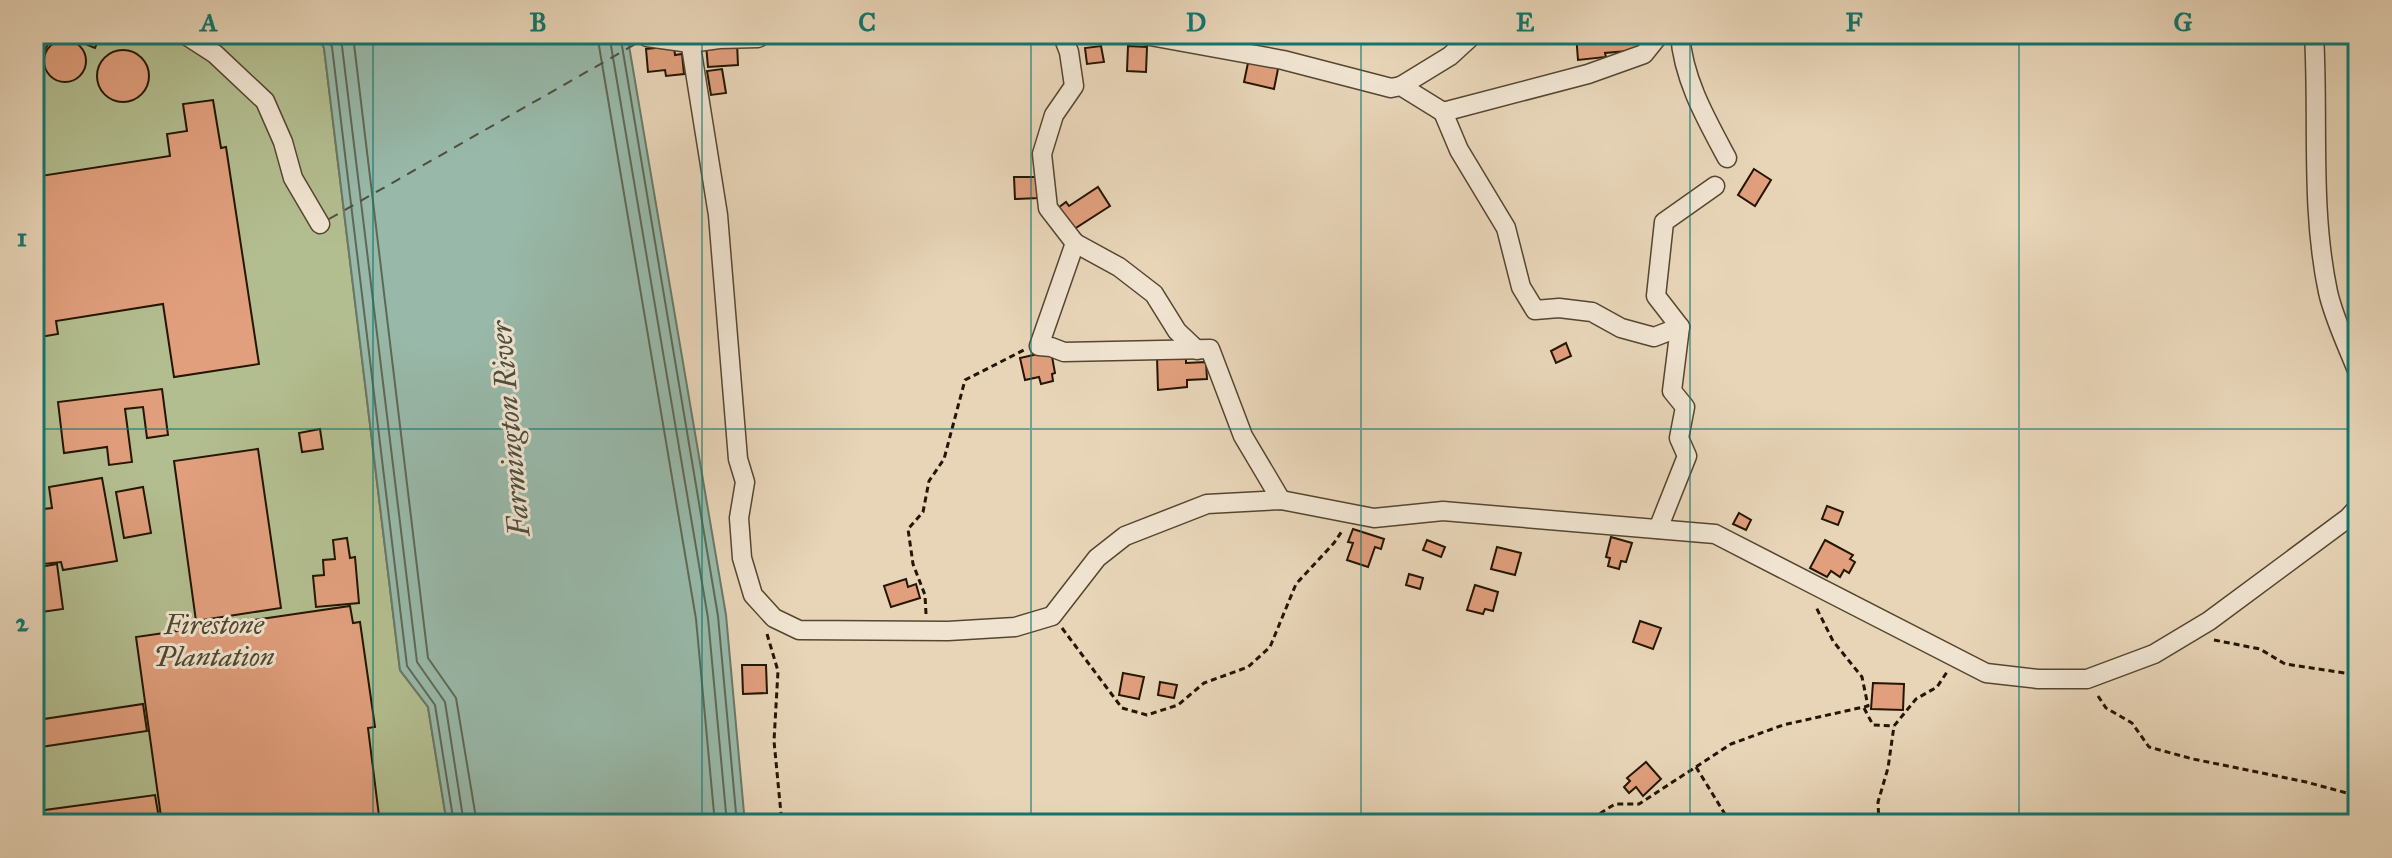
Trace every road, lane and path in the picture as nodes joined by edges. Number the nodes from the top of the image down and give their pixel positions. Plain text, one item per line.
1 (184, 34) edge
2 (763, 34) edge
3 (1062, 34) edge
4 (1139, 34) edge
5 (1474, 34) edge
6 (1660, 34) edge
7 (1680, 34) edge
8 (2314, 34) edge
9 (647, 37) dead end
10 (690, 38) edge
11 (1401, 86) junction
12 (1443, 112) junction
13 (1727, 158) dead end
14 (1715, 186) dead end
15 (320, 224) dead end
16 (1075, 243) junction
17 (1680, 327) junction
18 (1039, 346) junction
19 (1197, 350) junction
20 (2358, 373) edge
21 (1281, 500) junction
22 (2358, 507) edge
23 (1353, 514) junction
24 (1658, 529) junction
25 (1802, 578) junction
26 (1052, 616) junction
27 (927, 631) junction
28 (767, 633) dead end
29 (2187, 634) junction
30 (1956, 658) junction
31 (2358, 675) edge
32 (2087, 679) junction
33 (1864, 707) junction
34 (1894, 726) junction
35 (1696, 767) junction
36 (2358, 796) edge
37 (782, 824) edge
38 (1583, 824) edge
39 (1731, 824) edge
40 (1879, 824) edge

1 - 15 street
2 - 10 street
3 - 16 street
4 - 11 street
5 - 11 street
6 - 12 street
7 - 13 street
8 - 20 street
9 - 10 street
10 - 27 street
11 - 12 street
12 - 17 street
14 - 17 street
16 - 18 street
16 - 19 street
17 - 24 street
18 - 19 street
18 - 27 path
19 - 21 street
21 - 23 street
21 - 26 street
22 - 29 street
23 - 24 street
23 - 26 path
24 - 25 street
25 - 30 street
25 - 33 path
26 - 27 street
28 - 37 path
29 - 31 path
29 - 32 street
30 - 32 street
30 - 34 path
32 - 36 path
33 - 34 path
33 - 35 path
34 - 40 path
35 - 38 path
35 - 39 path

